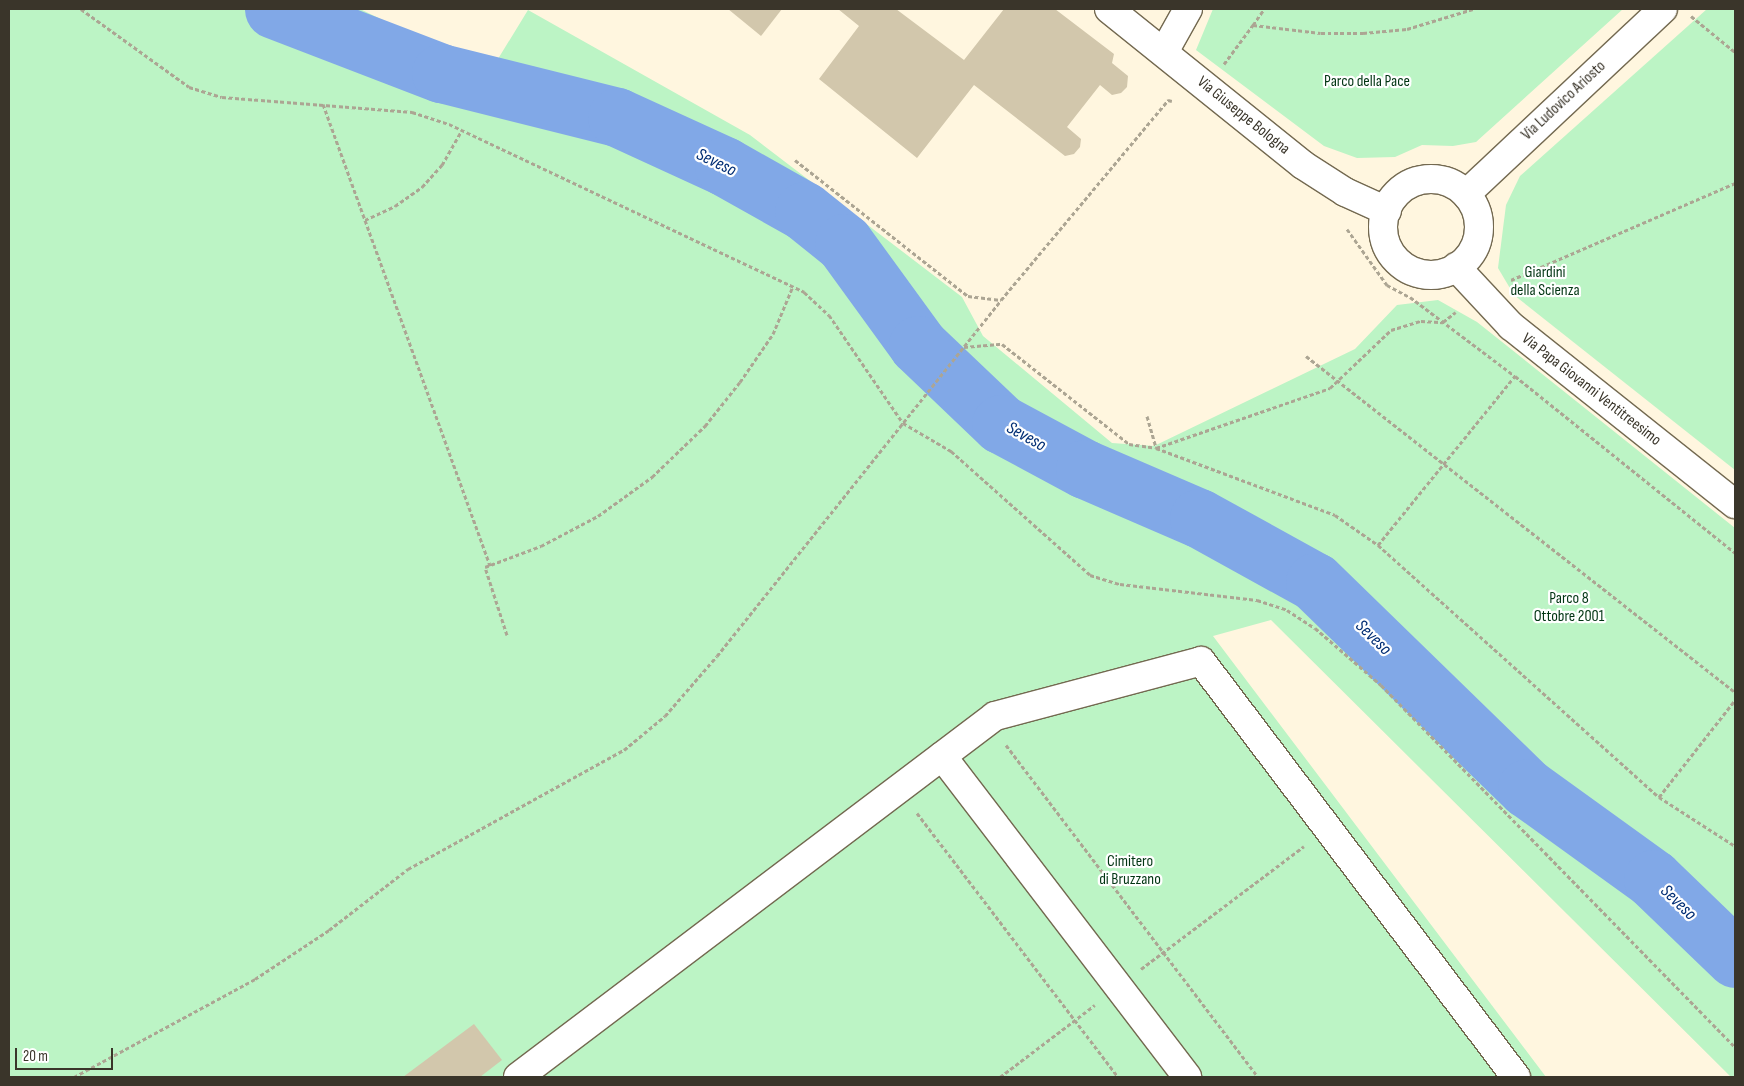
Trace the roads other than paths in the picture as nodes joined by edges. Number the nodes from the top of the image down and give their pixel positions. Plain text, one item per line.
1 (1109, 9) edge
2 (1188, 9) edge
3 (1663, 9) edge
4 (1164, 52) junction
5 (1466, 194) junction
6 (1387, 211) junction
7 (1456, 267) junction
8 (1735, 504) edge
9 (942, 756) junction
10 (518, 1077) edge
11 (1187, 1077) edge
12 (1516, 1077) edge

1 - 4 street, Via Giuseppe Bologna
2 - 4 street
3 - 5 street, Via Ludovico Ariosto
4 - 6 street, Via Giuseppe Bologna
5 - 6 street
5 - 7 street
6 - 7 street
7 - 8 street, Via Papa Giovanni Ventitreesimo
9 - 10 street
9 - 11 street
9 - 12 street

